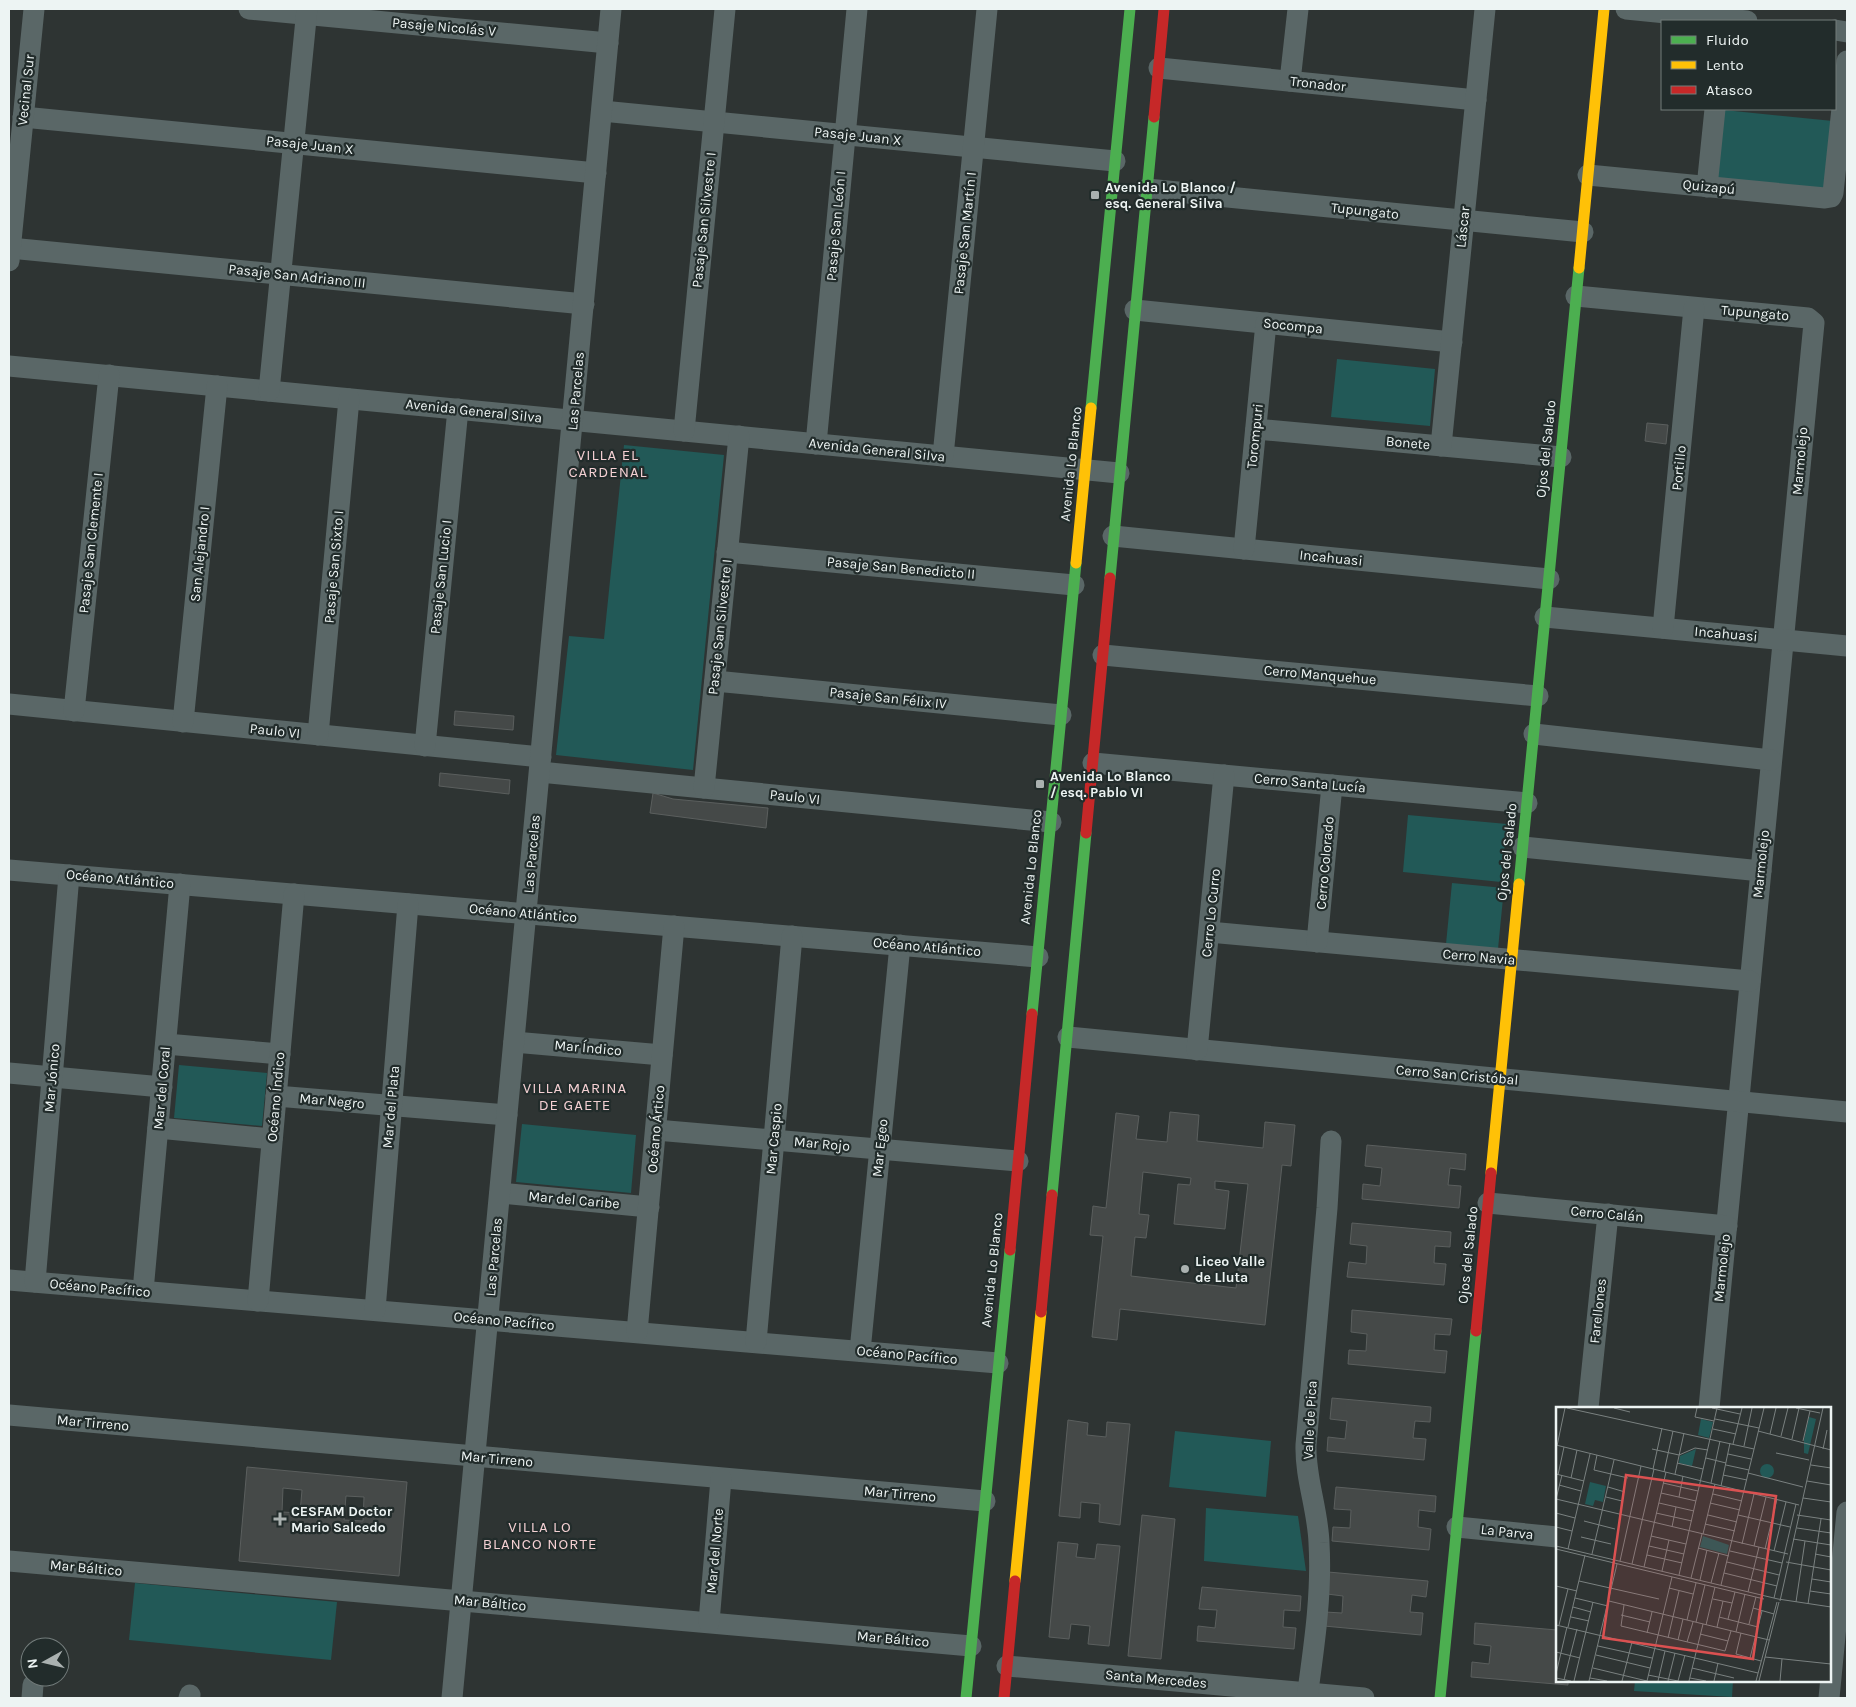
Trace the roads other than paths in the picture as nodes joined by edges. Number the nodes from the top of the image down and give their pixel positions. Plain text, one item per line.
1 (34, 9) edge
2 (249, 9) edge
3 (612, 9) edge
4 (725, 9) edge
5 (856, 9) edge
6 (987, 9) edge
7 (1130, 9) edge
8 (1164, 9) edge
9 (1298, 9) edge
10 (1485, 9) edge
11 (1604, 9) edge
12 (1626, 9) edge
13 (306, 11) edge
14 (1724, 20) edge
15 (608, 42) junction
16 (1847, 61) edge
17 (1159, 68) junction
18 (1290, 81) junction
19 (1476, 100) junction
20 (1715, 110) edge
21 (602, 112) junction
22 (23, 117) junction
23 (714, 122) junction
24 (845, 135) junction
25 (293, 144) junction
26 (973, 148) junction
27 (1115, 161) junction
28 (596, 173) junction
29 (1588, 175) junction
30 (1707, 186) junction
31 (1147, 189) junction
32 (1464, 220) junction
33 (1583, 232) junction
34 (9, 254) edge
35 (281, 274) junction
36 (1576, 296) junction
37 (584, 304) junction
38 (1694, 308) junction
39 (1135, 310) junction
40 (1812, 321) joint
41 (1266, 323) junction
42 (1452, 342) junction
43 (9, 366) edge
44 (109, 376) junction
45 (217, 386) junction
46 (269, 391) junction
47 (349, 399) junction
48 (458, 409) junction
49 (573, 420) junction
50 (1256, 429) junction
51 (684, 431) junction
52 (739, 436) junction
53 (816, 444) junction
54 (1441, 446) junction
55 (944, 456) junction
56 (1561, 457) junction
57 (1085, 470) junction
58 (1119, 474) junction
59 (1113, 536) junction
60 (1244, 549) junction
61 (727, 552) junction
62 (1549, 579) junction
63 (1074, 585) junction
64 (1545, 617) junction
65 (1663, 628) junction
66 (1783, 640) junction
67 (1847, 646) edge
68 (1103, 655) junction
69 (715, 681) junction
70 (1538, 696) junction
71 (9, 704) edge
72 (74, 711) junction
73 (1061, 715) junction
74 (183, 722) junction
75 (1534, 734) junction
76 (318, 735) junction
77 (425, 746) junction
78 (1772, 760) junction
79 (1093, 763) junction
80 (540, 765) junction
81 (1224, 775) junction
82 (1332, 785) junction
83 (704, 788) junction
84 (1527, 803) junction
85 (1051, 822) junction
86 (1523, 847) junction
87 (9, 870) edge
88 (1761, 871) junction
89 (69, 875) junction
90 (180, 884) junction
91 (294, 894) junction
92 (408, 904) junction
93 (526, 913) junction
94 (674, 926) junction
95 (1209, 932) junction
96 (792, 936) junction
97 (1317, 942) junction
98 (900, 945) junction
99 (1038, 957) junction
100 (1512, 960) junction
101 (1750, 981) junction
102 (1068, 1038) junction
103 (514, 1042) junction
104 (166, 1044) junction
105 (1197, 1050) junction
106 (280, 1054) junction
107 (662, 1055) junction
108 (9, 1073) edge
109 (52, 1077) junction
110 (1500, 1079) junction
111 (162, 1087) junction
112 (276, 1096) junction
113 (1738, 1102) junction
114 (391, 1106) junction
115 (1847, 1112) edge
116 (507, 1115) junction
117 (158, 1128) junction
118 (656, 1130) junction
119 (272, 1139) junction
120 (774, 1140) junction
121 (1331, 1141) dead end
122 (880, 1149) junction
123 (1018, 1161) junction
124 (500, 1193) junction
125 (1488, 1203) junction
126 (649, 1207) junction
127 (1608, 1214) junction
128 (1726, 1226) junction
129 (9, 1280) edge
130 (35, 1282) junction
131 (143, 1291) junction
132 (258, 1301) junction
133 (1030, 1309) dead end
134 (375, 1310) junction
135 (1042, 1310) junction
136 (488, 1320) junction
137 (638, 1332) junction
138 (756, 1342) junction
139 (860, 1351) junction
140 (998, 1363) junction
141 (1588, 1407) edge
142 (1709, 1407) edge
143 (9, 1415) edge
144 (475, 1457) junction
145 (720, 1479) junction
146 (985, 1501) junction
147 (1847, 1512) edge
148 (1457, 1527) junction
149 (1556, 1537) edge
150 (9, 1561) edge
151 (461, 1601) junction
152 (709, 1622) junction
153 (971, 1646) junction
154 (1007, 1666) junction
155 (1831, 1677) edge
156 (1831, 1682) edge
157 (1308, 1696) edge
158 (452, 1698) edge
159 (966, 1698) edge
160 (1004, 1698) edge
161 (1364, 1698) edge
162 (1440, 1698) edge
163 (1829, 1698) edge

1 - 22 street, Vecinal Sur
2 - 13 street, Pasaje Nicolás V
3 - 15 street, Las Parcelas
4 - 23 street, Pasaje San Silvestre I
5 - 24 street, Pasaje San León I
6 - 26 street, Pasaje San Martín I
7 - 27 main road, Avenida Lo Blanco
8 - 17 main road
9 - 18 street
10 - 19 street, Láscar
11 - 29 main road, Ojos del Salado
12 - 14 street
13 - 15 street, Pasaje Nicolás V
13 - 25 street
15 - 21 street, Las Parcelas
16 - 30 street, Quizapú
17 - 18 street, Tronador
17 - 31 main road
18 - 19 street, Tronador
19 - 32 street, Láscar
20 - 30 street
21 - 23 street, Pasaje Juan X
21 - 28 street, Las Parcelas
22 - 25 street, Pasaje Juan X
22 - 34 street, Vecinal Sur
23 - 24 street, Pasaje Juan X
23 - 51 street, Pasaje San Silvestre I
24 - 26 street, Pasaje Juan X
24 - 53 street, Pasaje San León I
25 - 28 street, Pasaje Juan X
25 - 35 street
26 - 27 street, Pasaje Juan X
26 - 55 street, Pasaje San Martín I
27 - 57 main road, Avenida Lo Blanco
28 - 37 street, Las Parcelas
29 - 30 street, Quizapú
29 - 33 main road, Ojos del Salado
31 - 32 street, Tupungato
31 - 39 main road
32 - 33 street, Tupungato
32 - 42 street, Láscar
33 - 36 main road, Ojos del Salado
34 - 35 street, Pasaje San Adriano III
35 - 37 street, Pasaje San Adriano III
35 - 46 street
36 - 38 street, Tupungato
36 - 56 main road, Ojos del Salado
37 - 49 street, Las Parcelas
38 - 40 street, Tupungato
38 - 65 street, Portillo
39 - 41 street, Socompa
39 - 58 main road
40 - 66 street, Marmolejo
41 - 42 street, Socompa
41 - 50 street, Torompuri
42 - 54 street, Láscar
43 - 44 street, Avenida General Silva
44 - 45 street, Avenida General Silva
44 - 72 street, Pasaje San Clemente I
45 - 46 street, Avenida General Silva
45 - 74 street, San Alejandro I
46 - 47 street, Avenida General Silva
47 - 48 street, Avenida General Silva
47 - 76 street, Pasaje San Sixto I
48 - 49 street, Avenida General Silva
48 - 77 street, Pasaje San Lucio I
49 - 51 street, Avenida General Silva
49 - 80 street, Las Parcelas
50 - 54 street, Bonete
50 - 60 street, Torompuri
51 - 52 street, Avenida General Silva
52 - 53 street, Avenida General Silva
52 - 61 street, Pasaje San Silvestre I
53 - 55 street, Avenida General Silva
54 - 56 street, Bonete
55 - 57 street, Avenida General Silva
56 - 62 main road, Ojos del Salado
57 - 58 street, Avenida General Silva
57 - 63 main road, Avenida Lo Blanco
58 - 59 main road
59 - 60 street, Incahuasi
59 - 68 main road
60 - 62 street, Incahuasi
61 - 63 street, Pasaje San Benedicto II
61 - 69 street, Pasaje San Silvestre I
62 - 64 main road, Ojos del Salado
63 - 73 main road, Avenida Lo Blanco
64 - 65 street, Incahuasi
64 - 70 main road, Ojos del Salado
65 - 66 street, Incahuasi
66 - 67 street, Incahuasi
66 - 78 street, Marmolejo
68 - 70 street, Cerro Manquehue
68 - 79 main road
69 - 73 street, Pasaje San Félix IV
69 - 83 street, Pasaje San Silvestre I
70 - 75 main road, Ojos del Salado
71 - 72 street, Paulo VI
72 - 74 street, Paulo VI
73 - 85 main road, Avenida Lo Blanco
74 - 76 street, Paulo VI
75 - 78 street
75 - 84 main road, Ojos del Salado
76 - 77 street, Paulo VI
77 - 80 street, Paulo VI
78 - 88 street, Marmolejo
79 - 81 street, Cerro Santa Lucía
79 - 102 main road
80 - 83 street, Paulo VI
80 - 93 street, Las Parcelas
81 - 82 street, Cerro Santa Lucía
81 - 95 street, Cerro Lo Curro
82 - 84 street, Cerro Santa Lucía
82 - 97 street, Cerro Colorado
83 - 85 street, Paulo VI
84 - 86 main road, Ojos del Salado
85 - 99 main road, Avenida Lo Blanco
86 - 88 street
86 - 100 main road, Ojos del Salado
87 - 89 street, Océano Atlántico
88 - 101 street, Marmolejo
89 - 90 street, Océano Atlántico
89 - 109 street, Mar Jónico
90 - 91 street, Océano Atlántico
90 - 104 street, Mar del Coral
91 - 92 street, Océano Atlántico
91 - 106 street, Océano Índico
92 - 93 street, Océano Atlántico
92 - 114 street, Mar del Plata
93 - 94 street, Océano Atlántico
93 - 103 street, Las Parcelas
94 - 96 street, Océano Atlántico
94 - 107 street, Océano Ártico
95 - 97 street, Cerro Navia
95 - 105 street, Cerro Lo Curro
96 - 98 street, Océano Atlántico
96 - 120 street, Mar Caspio
97 - 100 street, Cerro Navia
98 - 99 street, Océano Atlántico
98 - 122 street, Mar Egeo
99 - 123 main road, Avenida Lo Blanco
100 - 101 street, Cerro Navia
100 - 110 main road, Ojos del Salado
101 - 113 street, Marmolejo
102 - 105 street, Cerro San Cristóbal
102 - 135 main road
103 - 107 street, Mar Índico
103 - 116 street, Las Parcelas
104 - 106 street
104 - 111 street, Mar del Coral
105 - 110 street, Cerro San Cristóbal
106 - 112 street, Océano Índico
107 - 118 street, Océano Ártico
108 - 109 street
109 - 111 street
109 - 130 street, Mar Jónico
110 - 113 street, Cerro San Cristóbal
110 - 125 main road, Ojos del Salado
111 - 117 street, Mar del Coral
112 - 114 street, Mar Negro
112 - 119 street, Océano Índico
113 - 115 street, Cerro San Cristóbal
113 - 128 street, Marmolejo
114 - 116 street, Mar Negro
114 - 134 street, Mar del Plata
116 - 124 street, Las Parcelas
117 - 119 street
117 - 131 street, Mar del Coral
118 - 120 street, Mar Rojo
118 - 126 street, Océano Ártico
119 - 132 street, Océano Índico
120 - 122 street, Mar Rojo
120 - 138 street, Mar Caspio
121 - 157 street, Valle de Pica
122 - 123 street, Mar Rojo
122 - 139 street, Mar Egeo
123 - 140 main road, Avenida Lo Blanco
124 - 126 street, Mar del Caribe
124 - 136 street, Las Parcelas
125 - 127 street, Cerro Calán
125 - 148 main road, Ojos del Salado
126 - 137 street, Océano Ártico
127 - 128 street, Cerro Calán
127 - 141 street, Farellones
128 - 142 street, Marmolejo
129 - 130 street, Océano Pacífico
130 - 131 street, Océano Pacífico
131 - 132 street, Océano Pacífico
132 - 134 street, Océano Pacífico
133 - 135 main road
134 - 136 street, Océano Pacífico
135 - 154 main road
136 - 137 street, Océano Pacífico
136 - 144 street, Las Parcelas
137 - 138 street, Océano Pacífico
138 - 139 street, Océano Pacífico
139 - 140 street, Océano Pacífico
140 - 146 main road, Avenida Lo Blanco
143 - 144 street, Mar Tirreno
144 - 145 street, Mar Tirreno
144 - 151 street, Las Parcelas
145 - 146 street, Mar Tirreno
145 - 152 street, Mar del Norte
146 - 153 main road, Avenida Lo Blanco
147 - 155 street
148 - 149 street, La Parva
148 - 162 main road, Ojos del Salado
150 - 151 street, Mar Báltico
151 - 152 street, Mar Báltico
151 - 158 street, Las Parcelas
152 - 153 street, Mar Báltico
153 - 159 main road, Avenida Lo Blanco
154 - 157 street, Santa Mercedes
154 - 160 main road
156 - 163 street
157 - 161 street, Santa Mercedes

